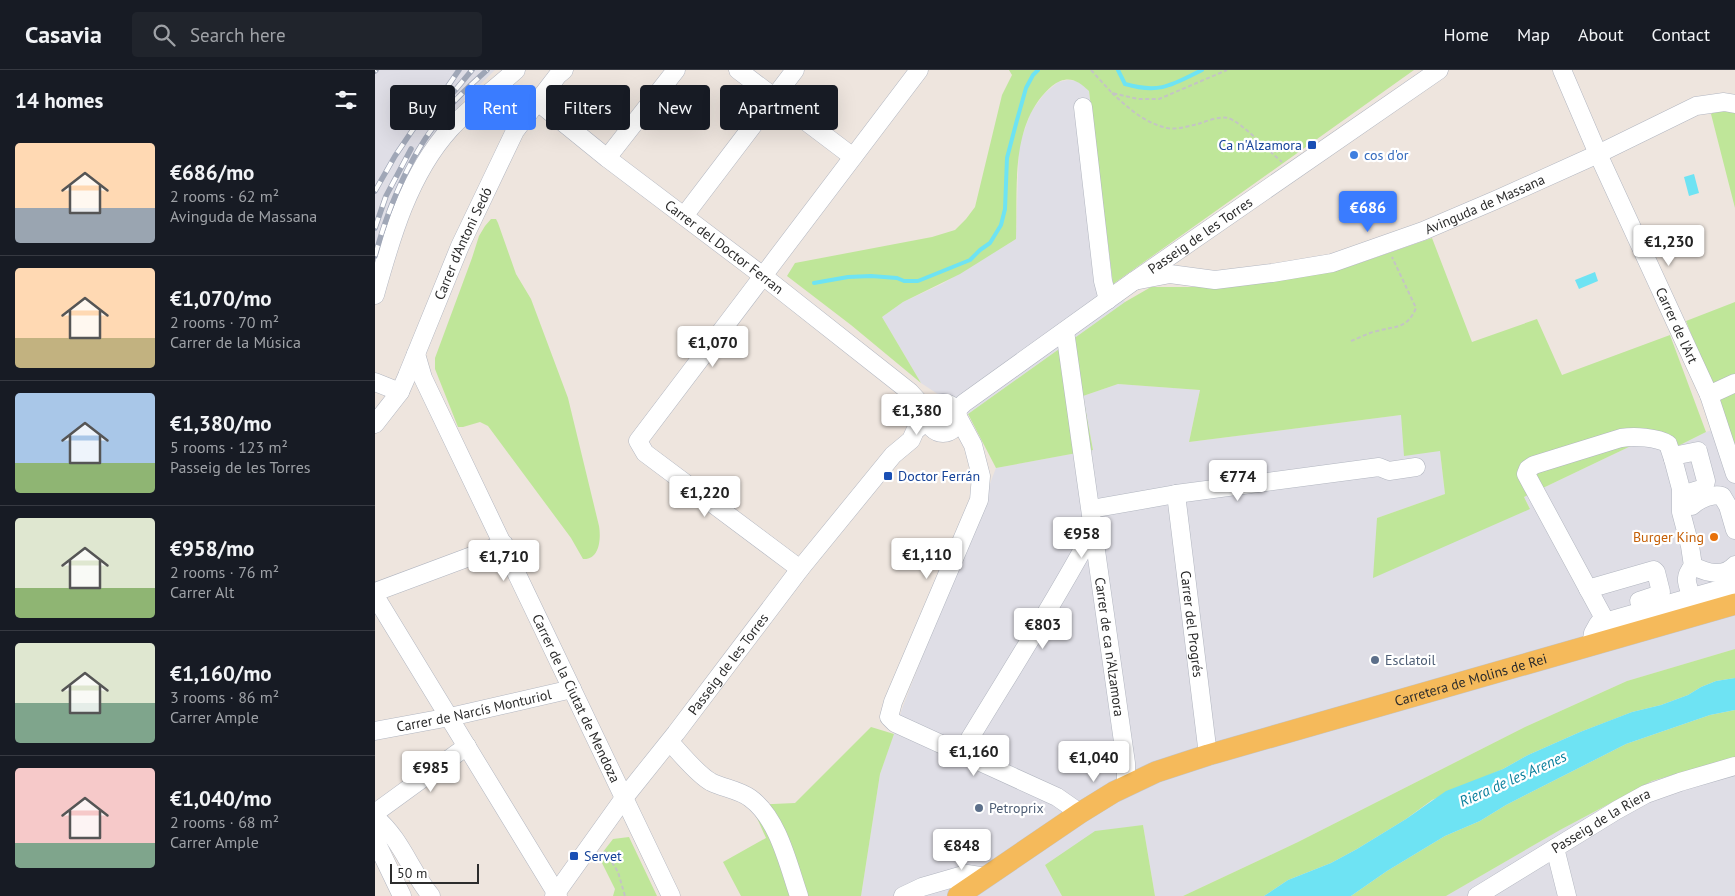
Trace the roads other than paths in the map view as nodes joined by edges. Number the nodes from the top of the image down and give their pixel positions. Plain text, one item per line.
1 (515, 70) edge
2 (564, 70) edge
3 (675, 70) edge
4 (738, 70) edge
5 (795, 70) edge
6 (1439, 70) edge
7 (1562, 70) edge
8 (913, 72) edge
9 (757, 85) edge
10 (784, 85) edge
11 (538, 102) junction
12 (1735, 104) edge
13 (1083, 107) dead end
14 (749, 130) edge
15 (817, 130) edge
16 (1598, 154) junction
17 (853, 157) junction
18 (607, 158) junction
19 (683, 216) junction
20 (763, 276) junction
21 (1134, 282) junction
22 (375, 295) edge
23 (1108, 300) junction
24 (1065, 330) junction
25 (416, 354) junction
26 (375, 382) edge
27 (1735, 383) edge
28 (400, 392) junction
29 (1709, 395) junction
30 (945, 415) junction
31 (375, 424) edge
32 (1673, 459) junction
33 (1416, 467) dead end
34 (1735, 474) edge
35 (1176, 494) junction
36 (1681, 502) junction
37 (1091, 509) junction
38 (1094, 529) junction
39 (1735, 530) edge
40 (503, 544) junction
41 (1690, 546) junction
42 (1735, 565) edge
43 (1693, 566) junction
44 (800, 569) junction
45 (1735, 585) edge
46 (1588, 589) junction
47 (375, 592) edge
48 (375, 596) edge
49 (1692, 598) junction
50 (1735, 604) edge
51 (1603, 616) junction
52 (1591, 646) junction
53 (572, 689) junction
54 (449, 717) junction
55 (375, 731) edge
56 (670, 742) junction
57 (467, 746) junction
58 (961, 753) junction
59 (1208, 755) junction
60 (1735, 766) edge
61 (1126, 786) junction
62 (624, 798) junction
63 (1080, 813) junction
64 (375, 816) edge
65 (375, 836) edge
66 (1555, 848) junction
67 (986, 877) junction
68 (556, 895) edge
69 (402, 896) edge
70 (416, 896) edge
71 (431, 896) edge
72 (671, 896) edge
73 (799, 896) edge
74 (903, 896) edge
75 (958, 896) edge
76 (1477, 896) edge
77 (1567, 896) edge

1 - 22 street
2 - 11 street, Carrer d'Antoni Sedó
3 - 18 street
4 - 9 street
5 - 10 street
6 - 21 street, Passeig de les Torres
7 - 16 street, Carrer de l'Art
8 - 17 street
11 - 18 street, Carrer del Doctor Ferran
11 - 25 street, Carrer d'Antoni Sedó
12 - 16 street, Avinguda de Massana
13 - 23 street
14 - 19 street
15 - 17 street
16 - 21 street, Avinguda de Massana
16 - 29 street, Carrer de l'Art
17 - 20 street
18 - 19 street, Carrer del Doctor Ferran
19 - 20 street, Carrer del Doctor Ferran
20 - 30 street, Carrer del Doctor Ferran
20 - 44 street
21 - 23 street, Passeig de les Torres
23 - 24 street, Passeig de les Torres
24 - 30 street, Passeig de les Torres
24 - 37 street, Carrer de ca n'Alzamora
25 - 28 street, Carrer d'Antoni Sedó
25 - 40 street, Carrer de la Ciutat de Mendoza
26 - 28 street
27 - 29 street
28 - 31 street, Carrer d'Antoni Sedó
29 - 34 street, Carrer de l'Art
30 - 44 street, Passeig de les Torres
30 - 58 street, Carrer del Doctor Ferran
32 - 36 street
32 - 36 street
32 - 46 street
33 - 35 street
35 - 37 street
35 - 59 street, Carrer del Progrés
36 - 41 street
37 - 38 street, Carrer de ca n'Alzamora
38 - 58 street
38 - 61 street, Carrer de ca n'Alzamora
39 - 41 street
40 - 47 street
40 - 53 street, Carrer de la Ciutat de Mendoza
41 - 43 street
42 - 43 street
43 - 49 street
44 - 56 street, Passeig de les Torres
45 - 49 street
46 - 51 street
46 - 51 street
48 - 54 street
49 - 51 street
50 - 52 main road, Carretera de Molins de Rei
51 - 52 street
52 - 59 main road, Carretera de Molins de Rei
53 - 54 street, Carrer de Narcís Monturiol
53 - 62 street, Carrer de la Ciutat de Mendoza
54 - 55 street, Carrer de Narcís Monturiol
54 - 57 street
56 - 62 street, Passeig de les Torres
56 - 73 street
57 - 64 street
57 - 68 street
58 - 63 street
59 - 61 main road, Carretera de Molins de Rei
60 - 66 street, Passeig de la Riera
61 - 63 main road, Carretera de Molins de Rei
62 - 68 street, Passeig de les Torres
62 - 72 street, Carrer de la Ciutat de Mendoza
63 - 67 main road, Carretera de Molins de Rei
64 - 70 street
64 - 71 street
65 - 69 street
66 - 76 street, Passeig de la Riera
66 - 77 street
67 - 74 street
67 - 75 main road, Carretera de Molins de Rei

